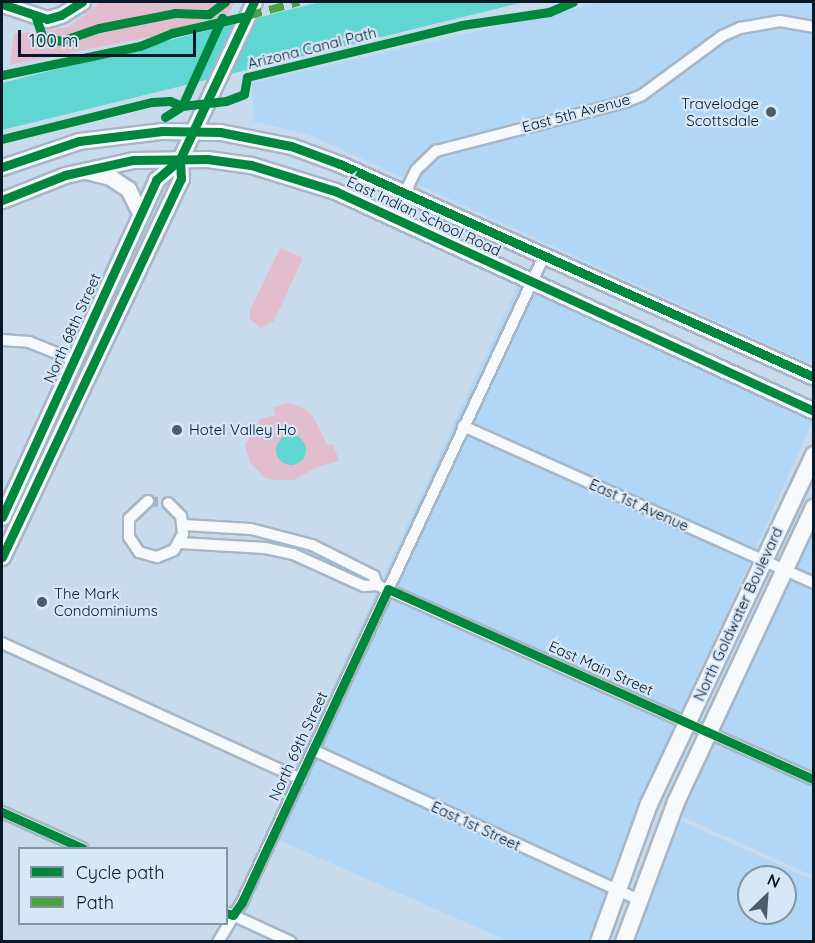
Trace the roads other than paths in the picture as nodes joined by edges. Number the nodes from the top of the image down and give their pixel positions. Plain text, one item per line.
1 (82, 2) edge
2 (2, 4) edge
3 (251, 9) edge
4 (813, 27) edge
5 (195, 129) junction
6 (180, 159) junction
7 (2, 167) edge
8 (84, 171) junction
9 (405, 193) junction
10 (2, 200) edge
11 (141, 214) junction
12 (393, 218) junction
13 (544, 255) junction
14 (532, 282) junction
15 (2, 340) edge
16 (74, 360) junction
17 (813, 377) edge
18 (813, 411) edge
19 (47, 420) junction
20 (464, 426) junction
21 (62, 428) junction
22 (813, 455) edge
23 (148, 501) dead end
24 (168, 503) dead end
25 (813, 508) edge
26 (3, 509) edge
27 (22, 513) junction
28 (184, 525) junction
29 (180, 543) junction
30 (2, 557) edge
31 (762, 560) junction
32 (784, 570) junction
33 (813, 583) edge
34 (377, 585) junction
35 (388, 589) junction
36 (2, 643) edge
37 (687, 723) junction
38 (709, 733) junction
39 (313, 750) junction
40 (300, 778) junction
41 (813, 780) edge
42 (2, 812) edge
43 (78, 847) edge
44 (616, 890) junction
45 (639, 900) junction
46 (230, 914) edge
47 (225, 925) edge
48 (218, 942) edge
49 (291, 942) edge
50 (599, 942) edge
51 (624, 942) edge

1 - 2 main road
3 - 5 main road, North 68th Street
4 - 9 street, East 5th Avenue
5 - 6 main road, North 68th Street
5 - 7 main road, East Indian School Road
5 - 9 main road, East Indian School Road
6 - 8 main road, East Indian School Road
6 - 11 main road, North 68th Street
6 - 12 main road, East Indian School Road
6 - 21 main road, North 68th Street
8 - 10 main road, East Indian School Road
8 - 11 main road
9 - 12 street, East 5th Avenue
9 - 13 main road, East Indian School Road
11 - 16 main road, North 68th Street
12 - 14 main road, East Indian School Road
13 - 14 street, North 69th Street
13 - 17 main road, East Indian School Road
14 - 18 main road, East Indian School Road
14 - 20 street, North 69th Street
15 - 16 street
16 - 19 main road, North 68th Street
19 - 21 main road
19 - 26 main road, North 68th Street
20 - 31 street, East 1st Avenue
20 - 35 street, North 69th Street
21 - 27 main road, North 68th Street
22 - 31 main road, North Goldwater Boulevard
23 - 29 street
24 - 28 street
25 - 32 main road, North Goldwater Boulevard
26 - 27 street
27 - 30 main road, North 68th Street
28 - 29 street
28 - 34 street, East Main Street
29 - 34 street, East Main Street
31 - 32 street, East 1st Avenue
31 - 37 main road, North Goldwater Boulevard
32 - 33 street, East 1st Avenue
32 - 38 main road, North Goldwater Boulevard
34 - 35 street, East Main Street
35 - 37 street, East Main Street
35 - 39 street, North 69th Street
36 - 40 street
37 - 38 street, East Main Street
37 - 44 main road, North Goldwater Boulevard
38 - 41 street, East Main Street
38 - 45 main road, North Goldwater Boulevard
39 - 40 street, North 69th Street
39 - 44 street, East 1st Street
40 - 46 street, North 69th Street
42 - 43 street
44 - 45 street, East 1st Street
44 - 50 main road, North Goldwater Boulevard
45 - 51 main road, North Goldwater Boulevard
46 - 49 street
47 - 48 street, North 69th Street

